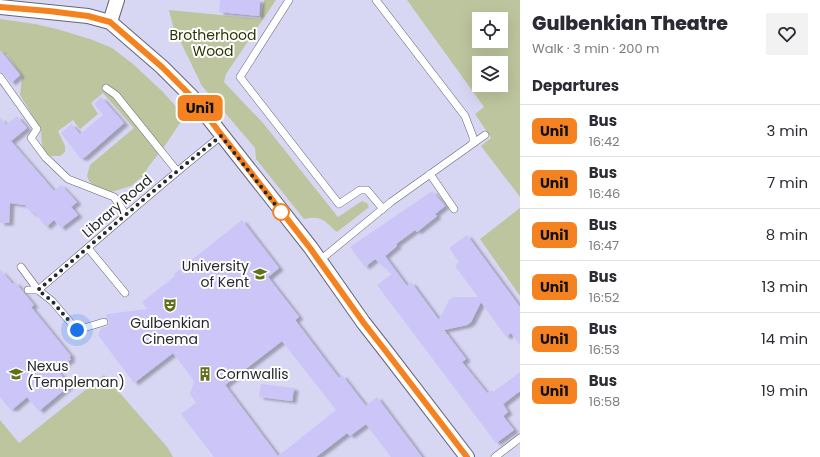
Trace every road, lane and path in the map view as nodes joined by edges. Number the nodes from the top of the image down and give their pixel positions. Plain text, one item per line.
1 (117, 0) edge
2 (289, 0) edge
3 (376, 0) edge
4 (0, 7) edge
5 (110, 22) junction
6 (0, 77) edge
7 (106, 88) dead end
8 (484, 135) dead end
9 (221, 136) junction
10 (473, 143) junction
11 (177, 171) junction
12 (430, 174) junction
13 (382, 209) junction
14 (454, 209) dead end
15 (126, 215) junction
16 (88, 248) junction
17 (319, 261) junction
18 (21, 267) dead end
19 (28, 290) dead end
20 (38, 290) junction
21 (125, 293) dead end
22 (104, 322) dead end
23 (520, 438) edge
24 (467, 457) edge
25 (495, 457) edge

1 - 5 street
2 - 13 lane
3 - 10 lane
4 - 5 street
5 - 9 street
6 - 15 lane
7 - 11 lane
8 - 10 lane
9 - 11 lane, Library Road
9 - 17 street
10 - 12 lane
11 - 15 lane, Library Road
12 - 13 lane
12 - 14 lane
13 - 17 lane
15 - 16 lane, Library Road
16 - 20 lane, Library Road
16 - 21 lane
17 - 24 street
18 - 20 lane
19 - 20 lane
20 - 22 lane
23 - 25 lane

